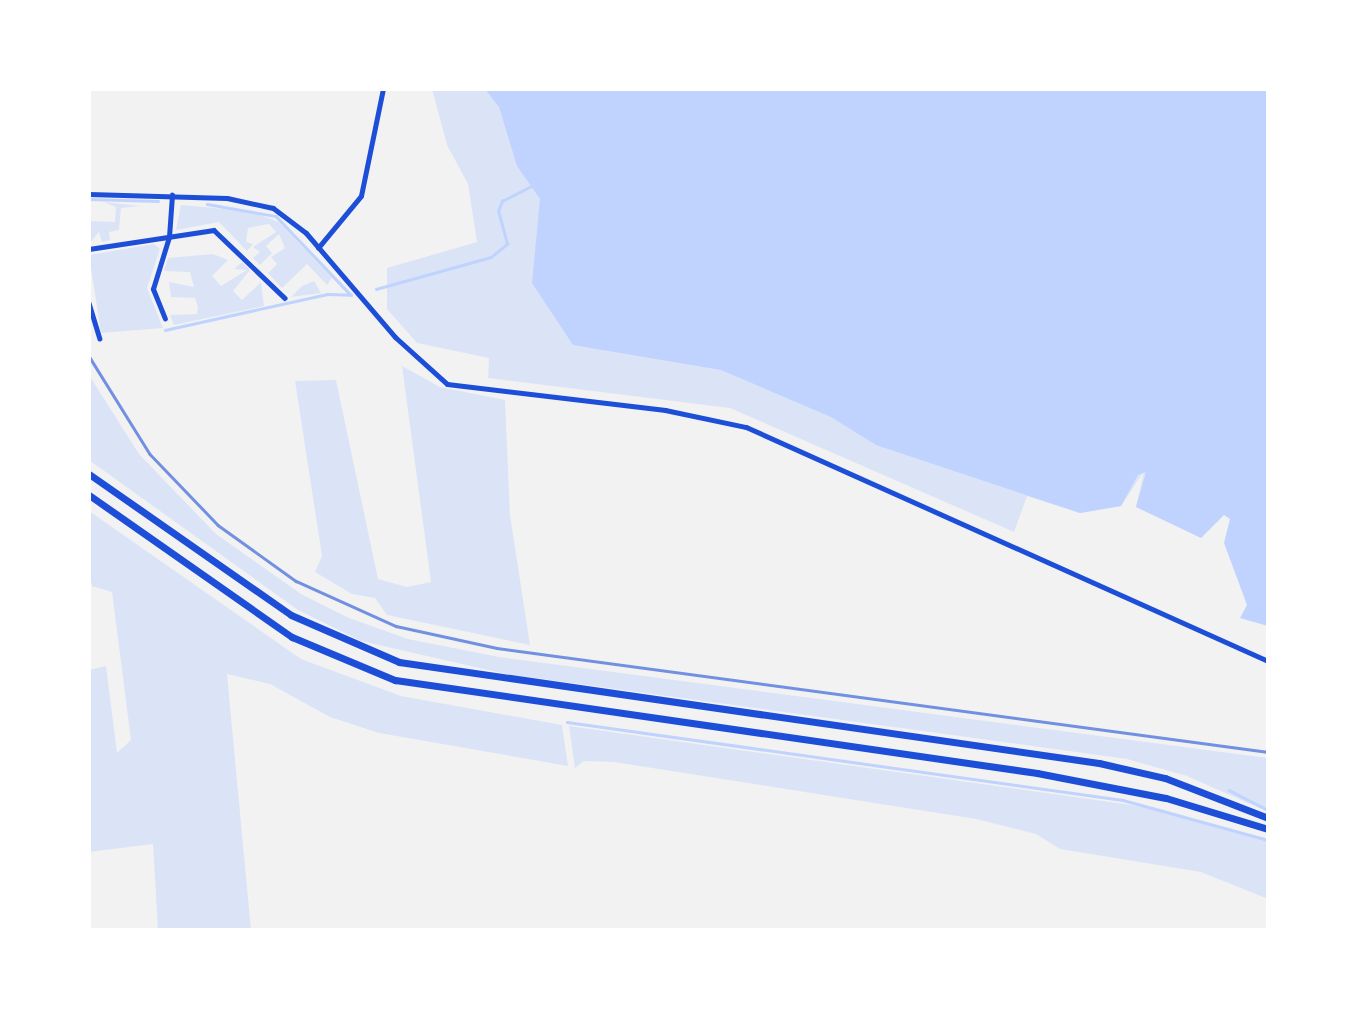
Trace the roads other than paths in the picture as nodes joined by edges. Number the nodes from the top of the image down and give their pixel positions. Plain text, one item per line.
1 (378, 89) edge
2 (383, 89) edge
3 (382, 98) junction
4 (89, 194) edge
5 (172, 195) junction
6 (169, 237) junction
7 (318, 248) junction
8 (89, 249) edge
9 (285, 298) dead end
10 (89, 303) edge
11 (165, 319) dead end
12 (100, 338) dead end
13 (89, 474) edge
14 (89, 495) edge
15 (1268, 661) edge
16 (1268, 818) edge
17 (1268, 829) edge

1 - 3 street
2 - 3 street
3 - 7 street
4 - 5 street
5 - 6 street
5 - 7 street
6 - 8 street
6 - 9 street
6 - 11 street
7 - 15 street
10 - 12 street
13 - 16 main road
14 - 17 main road

